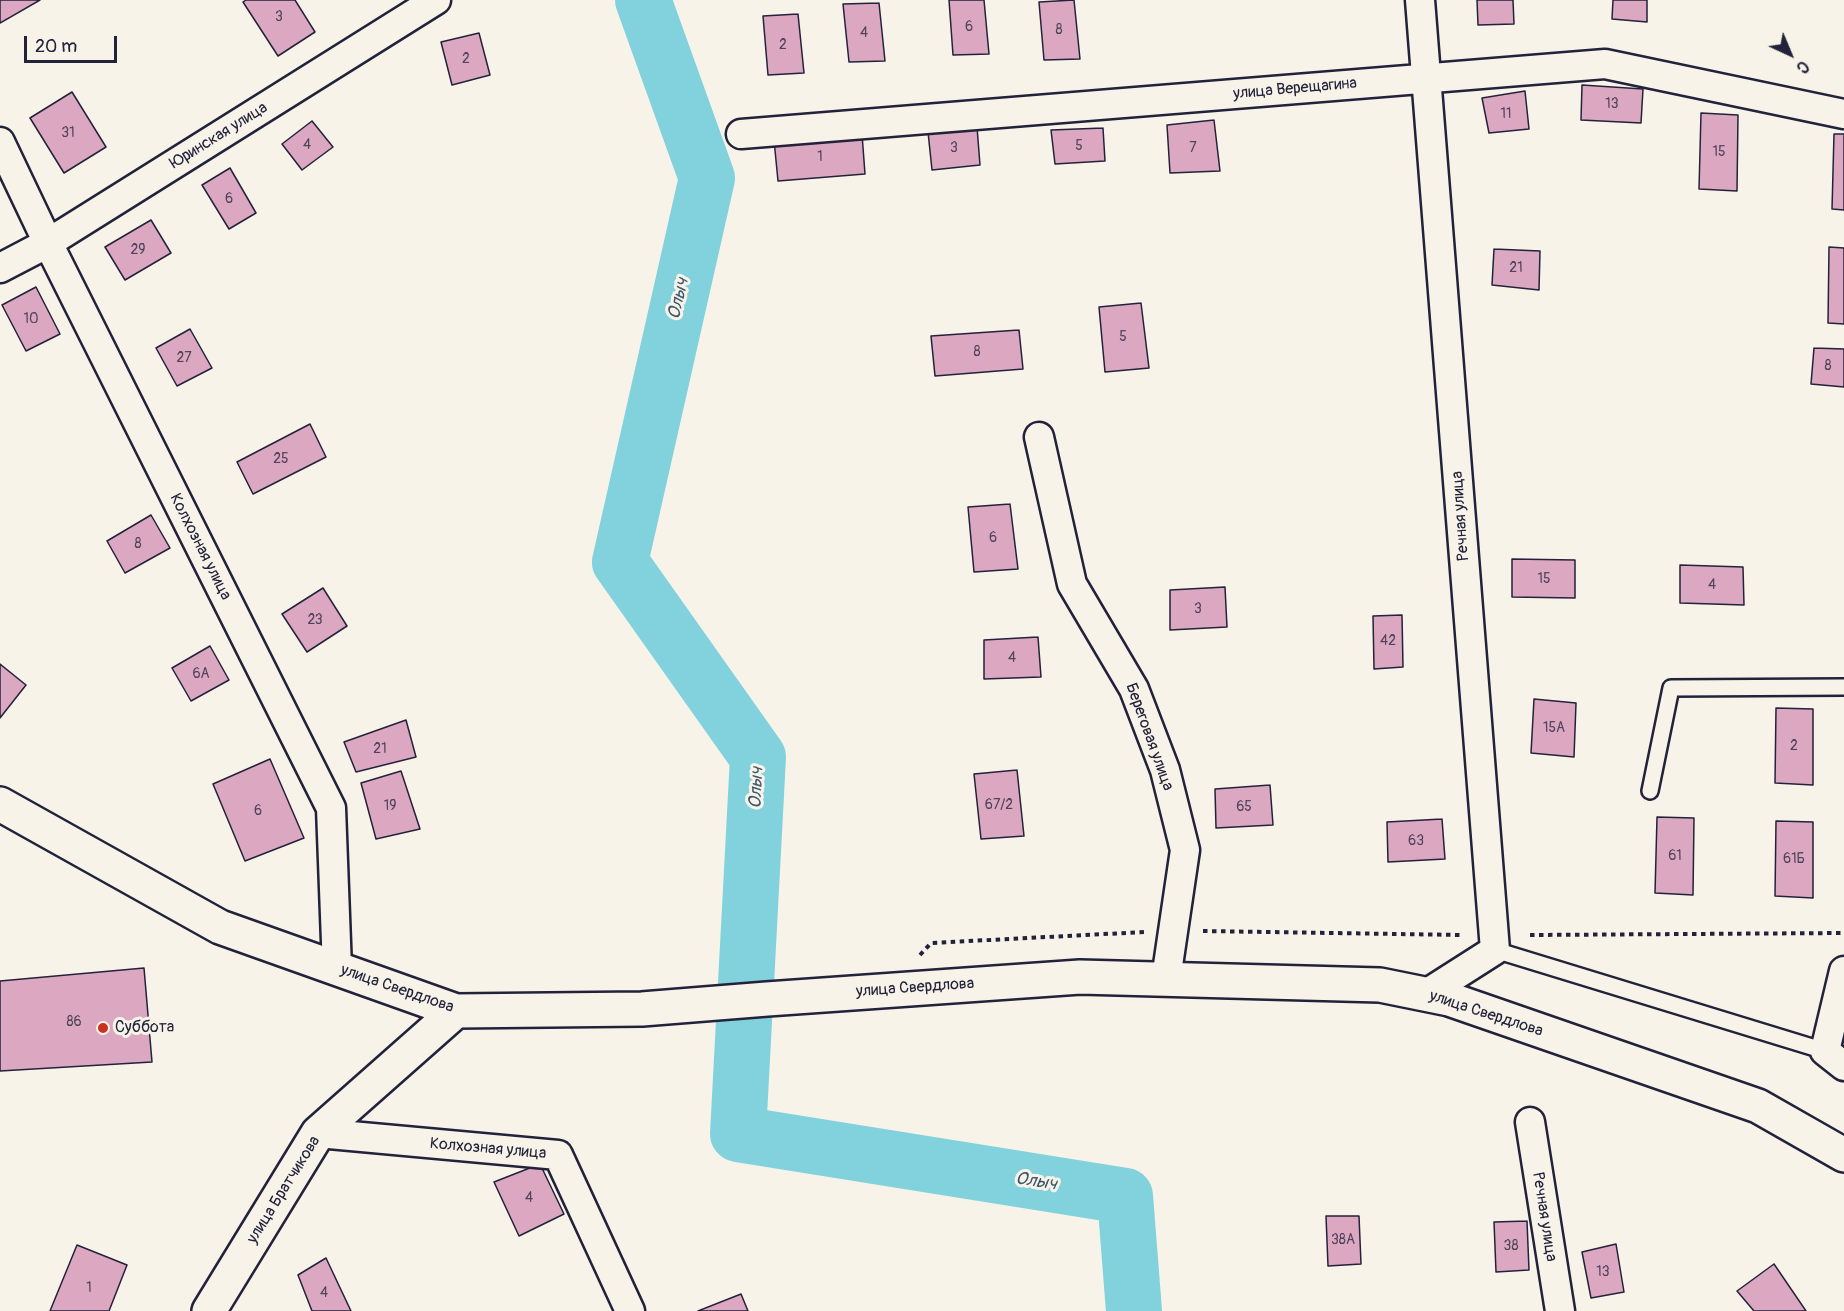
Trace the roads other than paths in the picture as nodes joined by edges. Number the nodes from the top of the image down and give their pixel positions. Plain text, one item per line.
1 (436, 0) edge
2 (1420, 0) edge
3 (1427, 78) junction
4 (1844, 114) edge
5 (741, 134) dead end
6 (0, 142) edge
7 (48, 243) junction
8 (0, 268) edge
9 (1039, 437) dead end
10 (1844, 687) edge
11 (1650, 791) dead end
12 (0, 804) edge
13 (1495, 943) junction
14 (337, 969) junction
15 (1844, 971) edge
16 (1166, 980) junction
17 (1426, 994) junction
18 (456, 1011) junction
19 (1835, 1058) edge
20 (1530, 1122) dead end
21 (318, 1133) junction
22 (1844, 1155) edge
23 (209, 1311) edge
24 (630, 1311) edge
25 (1560, 1311) edge

1 - 7 street, Юринская улица
2 - 3 street, Речная улица
3 - 4 street, улица Верещагина
3 - 5 street, улица Верещагина
3 - 13 street, Речная улица
6 - 7 street, Колхозная улица
7 - 8 street, Юринская улица
7 - 14 street, Колхозная улица
9 - 16 street, Береговая улица
10 - 11 lane
12 - 14 main road, улица Свердлова
13 - 17 street
13 - 19 lane
14 - 18 main road, улица Свердлова
15 - 19 street
16 - 17 main road, улица Свердлова
16 - 18 main road, улица Свердлова
17 - 22 main road, улица Свердлова
18 - 21 main road, улица Братчикова
20 - 25 street, Речная улица
21 - 23 main road, улица Братчикова
21 - 24 street, Колхозная улица

